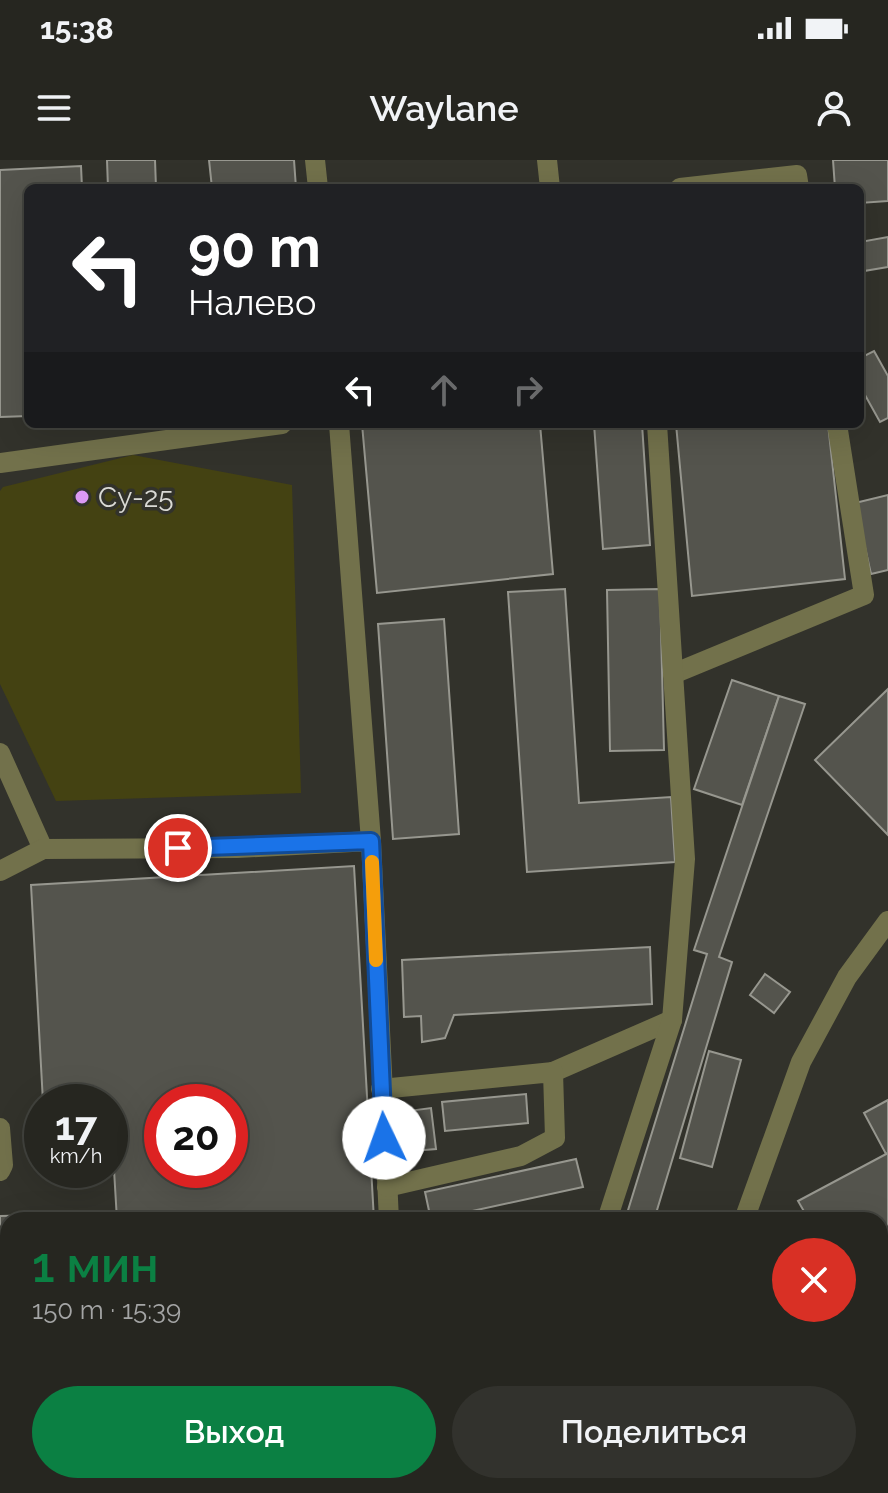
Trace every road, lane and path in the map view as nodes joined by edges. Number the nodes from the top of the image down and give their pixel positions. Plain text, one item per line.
1 (315, 160) edge
2 (547, 160) edge
3 (318, 184) edge
4 (550, 184) edge
5 (716, 184) edge
6 (798, 184) edge
7 (253, 428) edge
8 (339, 428) edge
9 (657, 428) edge
10 (838, 428) edge
11 (0, 463) edge
12 (673, 674) junction
13 (0, 753) edge
14 (371, 841) junction
15 (43, 849) junction
16 (0, 871) edge
17 (888, 921) edge
18 (672, 1020) junction
19 (553, 1072) junction
20 (381, 1089) junction
21 (0, 1128) edge
22 (0, 1171) edge
23 (387, 1187) junction
24 (389, 1212) edge
25 (610, 1212) edge
26 (747, 1212) edge

1 - 3 street
2 - 4 street
5 - 6 street
7 - 11 street
8 - 14 street
9 - 12 street
10 - 12 street
12 - 18 street
13 - 15 street
14 - 15 street
14 - 20 street
15 - 16 street
17 - 26 street
18 - 19 street
18 - 25 street
19 - 20 street
19 - 23 street
20 - 23 street
21 - 22 street
23 - 24 street

